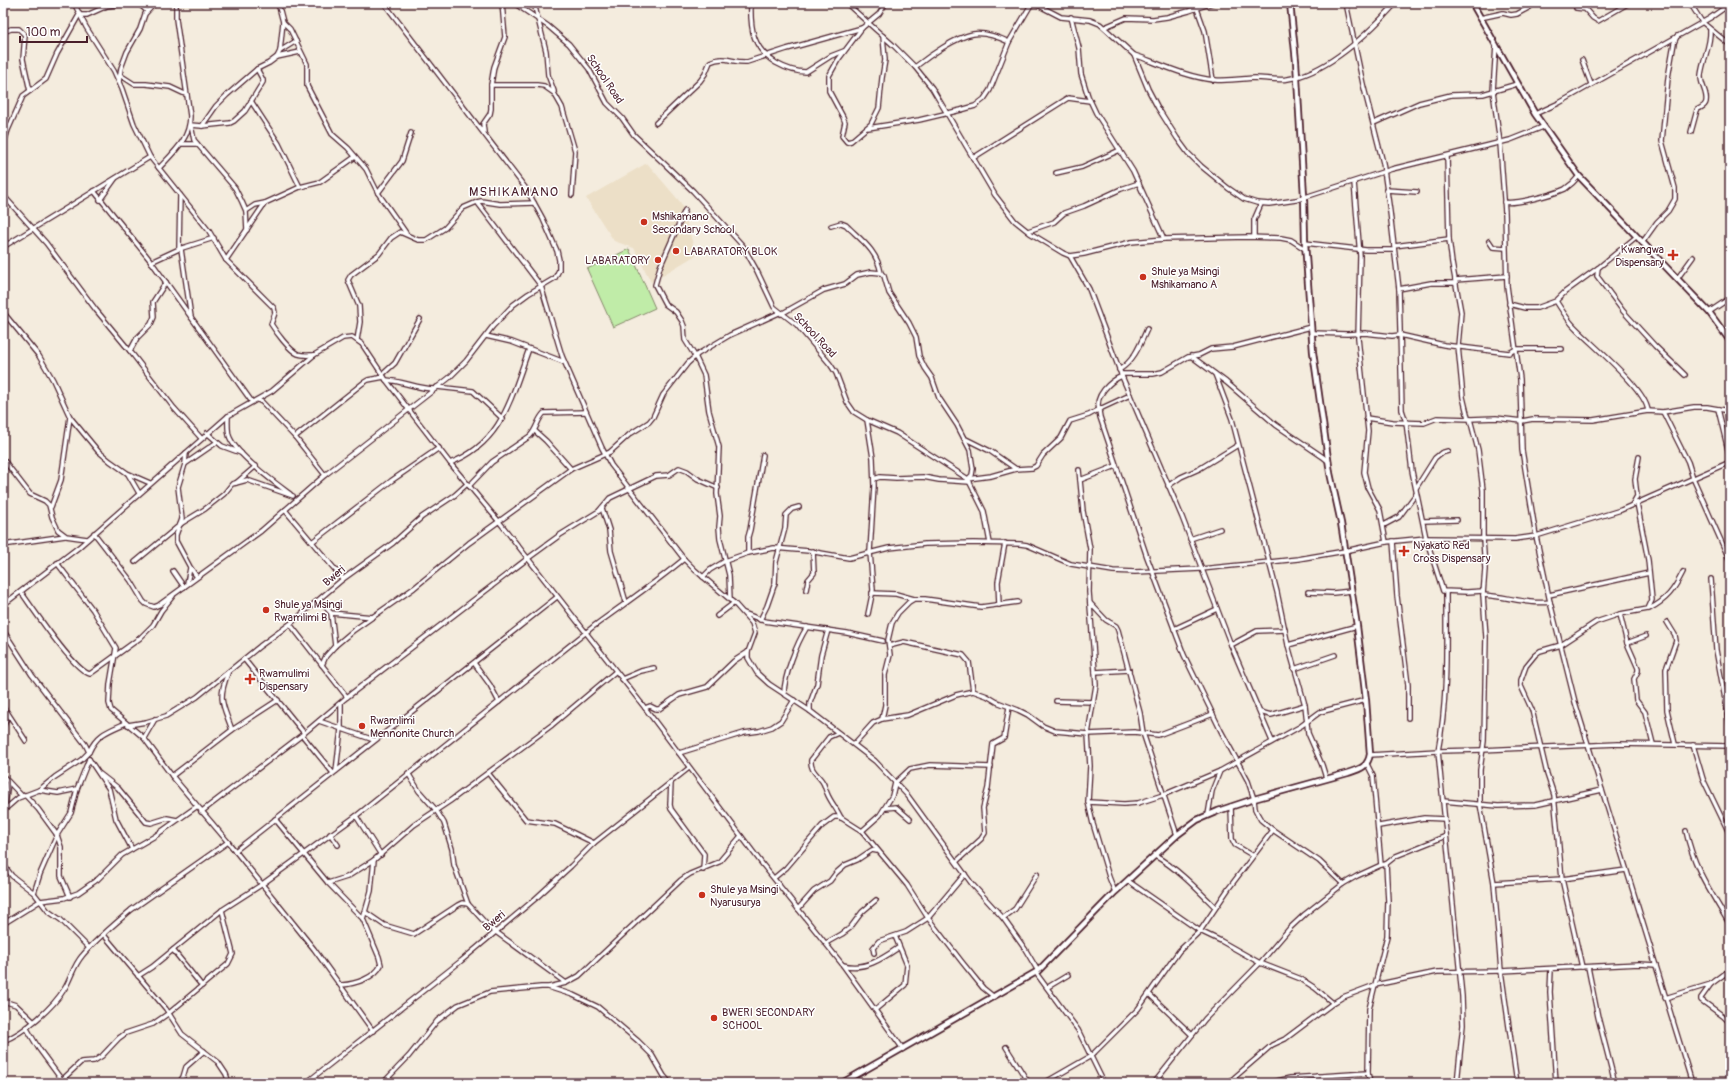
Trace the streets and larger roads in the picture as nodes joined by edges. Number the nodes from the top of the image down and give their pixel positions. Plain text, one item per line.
1 (74, 3) edge
2 (125, 3) edge
3 (138, 3) edge
4 (155, 3) edge
5 (176, 3) edge
6 (278, 3) edge
7 (384, 3) edge
8 (502, 3) edge
9 (514, 3) edge
10 (534, 3) edge
11 (751, 3) edge
12 (846, 3) edge
13 (886, 3) edge
14 (1033, 3) edge
15 (1195, 3) edge
16 (1212, 3) edge
17 (1290, 3) edge
18 (1346, 3) edge
19 (1396, 3) edge
20 (1472, 3) edge
21 (1629, 3) edge
22 (1690, 3) edge
23 (1730, 4) edge
24 (1530, 7) dead end
25 (1576, 8) dead end
26 (1197, 9) junction
27 (147, 11) junction
28 (79, 15) junction
29 (1071, 17) junction
30 (536, 18) junction
31 (1480, 18) junction
32 (283, 22) junction
33 (1702, 22) junction
34 (867, 23) junction
35 (1105, 27) junction
36 (862, 28) junction
37 (1710, 30) junction
38 (3, 32) edge
39 (1677, 35) junction
40 (883, 36) junction
41 (296, 41) junction
42 (1009, 42) junction
43 (1354, 45) junction
44 (1496, 45) junction
45 (1730, 45) edge
46 (280, 51) junction
47 (845, 51) junction
48 (300, 52) junction
49 (1134, 55) junction
50 (766, 56) junction
51 (277, 57) junction
52 (1582, 60) dead end
53 (915, 67) junction
54 (257, 69) junction
55 (120, 75) junction
56 (1296, 77) junction
57 (1214, 80) junction
58 (1517, 82) junction
59 (119, 83) junction
60 (1591, 84) junction
61 (491, 85) junction
62 (30, 91) junction
63 (1493, 91) junction
64 (554, 93) junction
65 (187, 95) junction
66 (1090, 101) junction
67 (251, 102) junction
68 (948, 113) junction
69 (1535, 114) junction
70 (656, 123) dead end
71 (1374, 123) junction
72 (191, 125) junction
73 (202, 126) junction
74 (1543, 126) junction
75 (3, 128) edge
76 (866, 128) junction
77 (8, 130) junction
78 (1691, 132) dead end
79 (411, 133) dead end
80 (484, 133) junction
81 (1500, 143) junction
82 (182, 144) junction
83 (197, 144) junction
84 (3, 146) edge
85 (1120, 150) junction
86 (1447, 156) junction
87 (150, 157) junction
88 (356, 157) junction
89 (973, 158) junction
90 (159, 168) junction
91 (1384, 172) junction
92 (1056, 173) dead end
93 (1579, 176) junction
94 (116, 177) junction
95 (1354, 182) junction
96 (1139, 183) junction
97 (300, 187) junction
98 (1386, 190) junction
99 (94, 192) junction
100 (378, 192) junction
101 (1417, 192) dead end
102 (3, 194) edge
103 (180, 195) junction
104 (572, 195) dead end
105 (1304, 196) junction
106 (100, 200) junction
107 (477, 202) junction
108 (534, 202) junction
109 (1504, 202) junction
110 (265, 203) junction
111 (1262, 204) junction
112 (246, 210) junction
113 (685, 210) dead end
114 (831, 226) dead end
115 (34, 228) junction
116 (1028, 231) junction
117 (247, 232) junction
118 (406, 233) junction
119 (1254, 237) junction
120 (1636, 237) junction
121 (214, 238) junction
122 (1164, 239) junction
123 (1449, 239) junction
124 (1489, 241) dead end
125 (1642, 243) junction
126 (1305, 246) junction
127 (3, 247) edge
128 (1394, 248) junction
129 (1505, 248) junction
130 (180, 249) junction
131 (1360, 250) junction
132 (1070, 256) junction
133 (1693, 257) dead end
134 (226, 260) junction
135 (151, 262) junction
136 (1598, 268) junction
137 (881, 273) junction
138 (1507, 276) junction
139 (1677, 279) junction
140 (166, 282) junction
141 (1456, 282) junction
142 (541, 286) junction
143 (1399, 289) junction
144 (1730, 298) edge
145 (1556, 301) junction
146 (1509, 304) junction
147 (3, 312) edge
148 (1709, 312) junction
149 (780, 313) junction
150 (191, 317) junction
151 (420, 318) dead end
152 (1147, 329) dead end
153 (1311, 330) junction
154 (1358, 333) junction
155 (1400, 335) junction
156 (486, 336) junction
157 (357, 340) junction
158 (1730, 341) edge
159 (1458, 346) junction
160 (1562, 348) dead end
161 (529, 349) junction
162 (1516, 349) junction
163 (130, 351) junction
164 (314, 355) junction
165 (695, 356) junction
166 (1191, 356) junction
167 (564, 362) junction
168 (1120, 373) junction
169 (1215, 374) junction
170 (1685, 375) dead end
171 (384, 377) junction
172 (436, 388) junction
173 (1130, 395) junction
174 (258, 400) junction
175 (252, 402) junction
176 (409, 409) junction
177 (1718, 409) junction
178 (1099, 410) junction
179 (1648, 411) junction
180 (1730, 411) edge
181 (586, 412) junction
182 (1663, 412) junction
183 (228, 416) junction
184 (70, 417) junction
185 (1366, 418) junction
186 (503, 419) junction
187 (1469, 419) junction
188 (867, 420) junction
189 (1522, 421) junction
190 (1406, 422) junction
191 (535, 431) junction
192 (207, 433) junction
193 (295, 437) junction
194 (201, 438) junction
195 (964, 438) junction
196 (217, 442) junction
197 (1238, 445) junction
198 (439, 448) junction
199 (1448, 451) dead end
200 (186, 453) junction
201 (242, 454) junction
202 (605, 454) junction
203 (763, 455) dead end
204 (1639, 457) dead end
205 (1730, 458) edge
206 (3, 460) edge
207 (1730, 462) edge
208 (450, 463) junction
209 (1330, 463) junction
210 (185, 464) junction
211 (256, 466) junction
212 (1116, 466) junction
213 (571, 469) junction
214 (1016, 469) junction
215 (1079, 470) dead end
216 (127, 473) junction
217 (325, 475) junction
218 (1693, 478) junction
219 (874, 480) junction
220 (1080, 480) junction
221 (969, 481) junction
222 (150, 483) junction
223 (236, 484) junction
224 (468, 485) junction
225 (1168, 486) junction
226 (718, 488) junction
227 (1416, 488) junction
228 (629, 489) junction
229 (139, 493) junction
230 (1416, 494) junction
231 (295, 498) junction
232 (1637, 504) junction
233 (1632, 505) junction
234 (799, 507) dead end
235 (51, 508) junction
236 (602, 508) junction
237 (285, 510) junction
238 (1457, 520) dead end
239 (1423, 521) junction
240 (500, 522) junction
241 (181, 523) junction
242 (1384, 525) junction
243 (1220, 529) dead end
244 (94, 533) junction
245 (66, 536) junction
246 (1536, 536) junction
247 (1426, 538) junction
248 (87, 539) junction
249 (1190, 539) junction
250 (1483, 539) junction
251 (1393, 541) junction
252 (312, 542) junction
253 (1386, 542) junction
254 (990, 543) junction
255 (1006, 543) junction
256 (4, 546) edge
257 (779, 548) junction
258 (813, 551) junction
259 (1345, 551) junction
260 (870, 552) junction
261 (748, 553) junction
262 (527, 559) junction
263 (684, 559) junction
264 (725, 561) junction
265 (1269, 561) junction
266 (1730, 561) edge
267 (135, 562) dead end
268 (57, 563) junction
269 (190, 567) junction
270 (1089, 568) junction
271 (1201, 569) junction
272 (173, 570) dead end
273 (1154, 572) junction
274 (1683, 572) dead end
275 (1649, 573) junction
276 (197, 577) junction
277 (704, 577) junction
278 (343, 579) junction
279 (1711, 579) dead end
280 (185, 585) junction
281 (806, 590) dead end
282 (1350, 591) junction
283 (21, 592) junction
284 (1308, 592) dead end
285 (1446, 592) junction
286 (176, 593) junction
287 (872, 593) junction
288 (1483, 593) junction
289 (1549, 595) junction
290 (557, 597) junction
291 (914, 599) junction
292 (319, 600) junction
293 (730, 600) junction
294 (626, 602) junction
295 (1018, 602) dead end
296 (1090, 602) junction
297 (1550, 602) junction
298 (734, 603) junction
299 (3, 605) edge
300 (999, 605) junction
301 (1217, 609) junction
302 (1648, 609) junction
303 (331, 613) junction
304 (744, 613) junction
305 (868, 614) dead end
306 (1620, 614) junction
307 (717, 616) dead end
308 (374, 617) junction
309 (760, 620) junction
310 (1667, 622) dead end
311 (290, 624) junction
312 (1357, 626) junction
313 (808, 627) junction
314 (1174, 629) junction
315 (3, 630) edge
316 (828, 630) junction
317 (1285, 630) junction
318 (585, 634) junction
319 (1646, 636) dead end
320 (883, 641) dead end
321 (1627, 643) junction
322 (1231, 645) junction
323 (1288, 645) junction
324 (1561, 645) junction
325 (334, 646) junction
326 (889, 646) junction
327 (748, 652) junction
328 (116, 655) junction
329 (1334, 655) dead end
330 (326, 656) junction
331 (317, 658) junction
332 (244, 659) junction
333 (474, 663) junction
334 (322, 665) junction
335 (654, 668) dead end
336 (1294, 669) junction
337 (1129, 670) junction
338 (228, 672) junction
339 (615, 672) junction
340 (1095, 672) junction
341 (622, 679) junction
342 (973, 691) junction
343 (784, 694) junction
344 (347, 697) junction
345 (278, 700) junction
346 (794, 700) junction
347 (1366, 700) junction
348 (1056, 701) dead end
349 (341, 702) junction
350 (499, 702) junction
351 (1094, 702) junction
352 (1306, 705) junction
353 (3, 707) edge
354 (1009, 707) junction
355 (645, 708) junction
356 (810, 711) junction
357 (7, 712) junction
358 (1260, 712) junction
359 (1212, 714) junction
360 (1408, 718) dead end
361 (155, 719) junction
362 (882, 719) junction
363 (319, 721) junction
364 (1306, 722) junction
365 (127, 724) junction
366 (1730, 726) edge
367 (3, 727) edge
368 (341, 729) junction
369 (232, 730) junction
370 (838, 733) junction
371 (1144, 733) junction
372 (303, 734) junction
373 (1088, 734) junction
374 (144, 738) junction
375 (374, 740) junction
376 (26, 741) dead end
377 (1272, 741) junction
378 (854, 744) junction
379 (1653, 744) junction
380 (1675, 744) junction
381 (1588, 745) junction
382 (1693, 745) junction
383 (1730, 746) edge
384 (1541, 747) junction
385 (1438, 750) junction
386 (1482, 750) junction
387 (679, 753) junction
388 (88, 754) junction
389 (1370, 755) junction
390 (89, 759) junction
391 (1238, 761) junction
392 (1367, 764) junction
393 (991, 767) junction
394 (689, 768) junction
395 (1220, 771) junction
396 (99, 772) junction
397 (335, 772) junction
398 (408, 773) junction
399 (488, 774) junction
400 (3, 776) edge
401 (172, 776) junction
402 (1326, 778) junction
403 (8, 782) junction
404 (671, 782) junction
405 (895, 783) junction
406 (77, 789) junction
407 (39, 790) junction
408 (1602, 790) junction
409 (24, 795) junction
410 (1163, 795) junction
411 (1254, 799) junction
412 (1443, 801) junction
413 (1555, 801) junction
414 (1088, 802) junction
415 (1480, 804) junction
416 (1231, 806) junction
417 (196, 807) junction
418 (886, 808) junction
419 (4, 809) edge
420 (436, 810) junction
421 (201, 812) junction
422 (1208, 815) junction
423 (356, 816) junction
424 (841, 818) junction
425 (275, 819) junction
426 (910, 819) dead end
427 (1445, 819) junction
428 (177, 820) junction
429 (1379, 826) junction
430 (1273, 830) junction
431 (862, 831) junction
432 (1686, 831) dead end
433 (330, 834) junction
434 (57, 835) junction
435 (1177, 835) junction
436 (1730, 835) edge
437 (741, 836) junction
438 (1446, 836) junction
439 (228, 842) junction
440 (594, 843) junction
441 (338, 845) dead end
442 (132, 848) junction
443 (235, 851) junction
444 (878, 852) junction
445 (304, 853) junction
446 (381, 855) junction
447 (1252, 855) junction
448 (1154, 856) junction
449 (374, 860) junction
450 (957, 861) junction
451 (3, 864) edge
452 (1386, 864) junction
453 (1381, 865) junction
454 (703, 870) junction
455 (1626, 870) junction
456 (965, 874) junction
457 (1037, 874) dead end
458 (774, 878) junction
459 (1562, 879) junction
460 (1128, 881) junction
461 (328, 883) junction
462 (1494, 883) junction
463 (1343, 884) junction
464 (261, 885) junction
465 (1115, 892) junction
466 (34, 893) junction
467 (70, 897) junction
468 (876, 900) dead end
469 (40, 901) junction
470 (468, 904) junction
471 (1215, 907) junction
472 (798, 909) junction
473 (222, 910) junction
474 (365, 912) junction
475 (928, 918) junction
476 (1003, 918) junction
477 (363, 919) junction
478 (3, 924) edge
479 (1730, 925) edge
480 (497, 931) junction
481 (1200, 931) junction
482 (104, 935) junction
483 (895, 936) junction
484 (826, 943) junction
485 (89, 948) junction
486 (898, 948) junction
487 (173, 950) junction
488 (874, 953) dead end
489 (1260, 963) junction
490 (842, 964) junction
491 (1656, 965) junction
492 (1582, 967) junction
493 (1588, 967) junction
494 (1551, 969) junction
495 (1460, 970) junction
496 (1730, 970) edge
497 (1502, 971) junction
498 (1037, 972) junction
499 (1068, 975) dead end
500 (138, 976) junction
501 (566, 983) junction
502 (1711, 984) junction
503 (342, 985) junction
504 (1375, 985) junction
505 (202, 986) junction
506 (548, 987) junction
507 (1048, 988) junction
508 (1149, 994) junction
509 (993, 996) junction
510 (1665, 998) junction
511 (3, 1001) edge
512 (1333, 1003) junction
513 (875, 1010) junction
514 (169, 1013) junction
515 (33, 1021) junction
516 (1730, 1023) edge
517 (26, 1027) junction
518 (373, 1031) junction
519 (1192, 1035) junction
520 (3, 1041) edge
521 (1006, 1047) dead end
522 (903, 1049) junction
523 (204, 1051) junction
524 (1091, 1056) junction
525 (1368, 1073) junction
526 (1317, 1076) junction
527 (63, 1082) edge
528 (179, 1083) edge
529 (229, 1083) edge
530 (306, 1083) edge
531 (383, 1083) edge
532 (670, 1083) edge
533 (842, 1083) edge
534 (1040, 1083) edge
535 (1044, 1083) edge
536 (1104, 1083) edge
537 (1154, 1083) edge
538 (1228, 1083) edge
539 (1269, 1083) edge
540 (1316, 1083) edge
541 (1370, 1083) edge
542 (1457, 1083) edge
543 (1517, 1083) edge
544 (1556, 1083) edge
545 (1615, 1083) edge
546 (1692, 1083) edge

1 - 28 street
2 - 28 street
3 - 27 street
4 - 27 street
5 - 65 street
6 - 32 street
7 - 80 street
8 - 61 street
9 - 30 street, School Road
10 - 30 street
11 - 50 street
12 - 34 street
13 - 34 street
14 - 29 street
14 - 42 street
15 - 26 street
16 - 26 street
17 - 56 street
18 - 43 street
19 - 43 street
20 - 31 street
21 - 25 street
22 - 33 street
23 - 33 street
24 - 31 street
26 - 35 street
26 - 57 street
27 - 55 street
28 - 59 street
28 - 62 street
29 - 35 street
29 - 66 street
30 - 64 street
30 - 149 street, School Road
31 - 44 street
32 - 41 street
32 - 46 street
33 - 37 street
33 - 39 street
34 - 36 street
34 - 40 street
35 - 49 street
36 - 47 street
36 - 50 street
37 - 45 street
37 - 78 street
38 - 62 street
39 - 60 street
39 - 125 street
40 - 53 street
40 - 76 street
41 - 46 street
41 - 48 street
42 - 53 street
42 - 68 street
43 - 56 street
43 - 71 street
44 - 58 street
44 - 63 street
46 - 51 street
47 - 50 street
47 - 76 street
48 - 51 street
48 - 88 street
49 - 57 street
49 - 111 street
50 - 70 street
51 - 54 street
52 - 60 street
53 - 68 street
54 - 67 street
54 - 73 street
55 - 59 street
55 - 65 street
56 - 57 street
56 - 105 street
58 - 63 street
58 - 69 street
59 - 87 street
60 - 69 street
61 - 64 street
61 - 80 street
62 - 77 street
63 - 71 street
63 - 81 street
64 - 104 street
65 - 72 street
66 - 85 street
66 - 89 street
67 - 73 street
67 - 97 street
68 - 76 street
68 - 89 street
69 - 74 street
71 - 91 street
72 - 73 street
72 - 82 street
72 - 83 street
74 - 81 street
74 - 93 street
75 - 77 street
77 - 84 street
79 - 100 street
80 - 108 street
81 - 86 street
81 - 109 street
82 - 83 street
82 - 90 street
83 - 112 street
85 - 92 street
85 - 96 street
86 - 91 street
86 - 123 street
87 - 90 street
87 - 94 street
88 - 97 street
88 - 100 street
89 - 116 street
90 - 103 street
91 - 95 street
91 - 98 street
93 - 109 street
93 - 120 street
94 - 99 street
94 - 106 street
95 - 105 street
95 - 131 street
96 - 116 street
96 - 122 street
97 - 110 street
98 - 101 street
98 - 128 street
99 - 106 street
99 - 115 street
100 - 118 street
102 - 115 street
103 - 121 street
103 - 130 street
105 - 111 street
105 - 126 street
106 - 135 street
107 - 108 street
107 - 118 street
107 - 142 street
108 - 142 street
109 - 129 street
110 - 112 street
110 - 117 street
111 - 119 street
112 - 117 street
113 - 165 street
114 - 137 street
115 - 127 street
115 - 163 street
116 - 132 street
117 - 134 street
118 - 157 street
119 - 122 street
119 - 126 street
120 - 125 street
120 - 136 street
121 - 130 street
121 - 134 street
122 - 132 street
123 - 128 street
123 - 141 street
124 - 129 street
125 - 139 street
126 - 131 street
126 - 153 street
128 - 131 street
128 - 143 street
129 - 138 street
130 - 135 street
130 - 150 street
131 - 154 street
132 - 168 street
133 - 139 street
134 - 164 street
135 - 140 street
136 - 145 street
136 - 170 street
137 - 149 street
137 - 195 street
138 - 141 street
138 - 146 street
139 - 148 street
140 - 150 street
140 - 163 street
141 - 143 street
141 - 159 street
142 - 156 street
142 - 167 street
143 - 155 street
144 - 148 street
145 - 146 street
145 - 179 street
146 - 162 street
147 - 184 street
148 - 158 street
149 - 165 street
149 - 188 street, School Road
150 - 175 street
151 - 171 street
152 - 168 street
153 - 154 street
153 - 166 street
153 - 209 street
154 - 155 street
154 - 185 street
155 - 159 street
155 - 190 street
156 - 161 street
156 - 172 street
157 - 164 street
157 - 171 street
159 - 162 street
159 - 187 street
160 - 162 street
161 - 167 street
161 - 186 street
162 - 189 street
163 - 194 street
164 - 174 street
165 - 202 street
165 - 226 street
166 - 168 street
166 - 169 street
167 - 181 street
168 - 173 street
168 - 178 street
169 - 197 street
169 - 209 street
171 - 172 street
171 - 176 street
171 - 193 street
172 - 176 street
172 - 186 street
173 - 178 street
173 - 225 street
174 - 175 street
174 - 193 street
175 - 183 street
176 - 198 street
176 - 217 street
177 - 180 street
177 - 182 street
177 - 205 street
178 - 212 street
178 - 214 street
179 - 182 street
179 - 189 street
181 - 191 street
181 - 202 street
182 - 218 street
183 - 192 street
183 - 201 street
184 - 216 street
184 - 235 street
185 - 190 street
185 - 242 street
186 - 208 street
187 - 189 street
187 - 190 street
187 - 250 street
188 - 219 street
188 - 221 street, School Road
189 - 246 street
190 - 227 street
191 - 213 street
191 - 224 street, Bweri
192 - 194 street
192 - 196 street
193 - 217 street
194 - 200 street
195 - 214 street
195 - 221 street
196 - 201 street
196 - 210 street
197 - 225 street
197 - 265 street
198 - 208 street
198 - 252 street
199 - 227 street
200 - 210 street
200 - 222 street
201 - 211 street
202 - 213 street
202 - 228 street
203 - 261 street
204 - 233 street
206 - 235 street
207 - 218 street
208 - 224 street
209 - 259 street
210 - 241 street
211 - 223 street
211 - 231 street
212 - 220 street
212 - 273 street
213 - 240 street
214 - 221 street
215 - 220 street
216 - 222 street
216 - 229 street
217 - 231 street
218 - 232 street
218 - 266 street
219 - 221 street
219 - 260 street
220 - 270 street
221 - 254 street
222 - 229 street
223 - 231 street
223 - 241 street
224 - 240 street
224 - 278 street, Bweri
225 - 249 street
226 - 228 street
226 - 264 street
227 - 230 street
228 - 236 street
228 - 263 street
229 - 244 street
230 - 239 street
230 - 242 street
231 - 237 street
232 - 233 street
232 - 275 street
233 - 246 street
234 - 257 street
235 - 245 street
236 - 262 street
236 - 294 street
237 - 252 street
237 - 276 street
238 - 239 street
239 - 247 street
240 - 262 street
240 - 308 street
241 - 267 street
241 - 269 street
242 - 253 street
243 - 249 street
244 - 248 street
244 - 286 street
245 - 248 street
245 - 256 street
246 - 250 street
246 - 289 street
247 - 250 street
247 - 251 street
247 - 285 street
248 - 268 street
249 - 271 street
250 - 288 street
251 - 253 street
251 - 360 street
252 - 278 street
253 - 259 street
254 - 255 street
254 - 260 street
255 - 270 street
255 - 300 street
257 - 258 street
257 - 261 street
257 - 309 street
258 - 260 street
258 - 281 street
259 - 265 street
259 - 282 street
260 - 287 street
261 - 264 street
262 - 290 street
262 - 344 street
263 - 277 street
263 - 294 street
264 - 277 street
264 - 293 street
265 - 271 street
265 - 317 street
268 - 283 street
268 - 328 street
269 - 276 street
269 - 280 street
270 - 273 street
270 - 296 street
271 - 273 street
271 - 301 street
272 - 280 street
273 - 314 street
274 - 302 street
275 - 289 street
275 - 302 street
276 - 280 street
277 - 293 street
278 - 292 street, Bweri
279 - 366 street
280 - 286 street
282 - 284 street
282 - 312 street
283 - 299 street
283 - 328 street
285 - 288 street
285 - 385 street
286 - 328 street
287 - 291 street
287 - 305 street
288 - 297 street
288 - 386 street
289 - 297 street
290 - 318 street
290 - 333 street
291 - 300 street
291 - 326 street
292 - 303 street
292 - 311 street, Bweri
293 - 298 street
294 - 318 street
295 - 300 street
296 - 337 street
296 - 340 street
297 - 324 street
298 - 304 street
298 - 307 street
301 - 314 street
301 - 322 street
302 - 306 street
303 - 308 street
303 - 325 street
304 - 309 street
304 - 327 street
306 - 321 street
306 - 324 street
308 - 325 street
309 - 313 street
310 - 380 street
311 - 331 street
311 - 332 street, Bweri
312 - 323 street
312 - 347 street
313 - 316 street
313 - 343 street
314 - 359 street
315 - 388 street
316 - 320 street
316 - 356 street
317 - 322 street
317 - 323 street
318 - 339 street
318 - 350 street
319 - 321 street
321 - 379 street
322 - 358 street
323 - 336 street
324 - 381 street
324 - 384 street
325 - 330 street
326 - 342 street
326 - 362 street
327 - 343 street
327 - 355 street
328 - 365 street
329 - 336 street
330 - 331 street
330 - 334 street
331 - 334 street
332 - 338 street, Bweri
332 - 345 street
333 - 350 street
333 - 375 street
334 - 344 street
335 - 341 street
336 - 352 street
337 - 340 street
337 - 371 street
338 - 361 street, Bweri
338 - 369 street
339 - 341 street
339 - 399 street
340 - 351 street
341 - 355 street
342 - 354 street
342 - 362 street
343 - 346 street
344 - 349 street
345 - 369 street
345 - 372 street
346 - 356 street
346 - 387 street
347 - 364 street
347 - 389 street
348 - 351 street
349 - 363 street
349 - 368 street
350 - 398 street
351 - 373 street
352 - 358 street
352 - 364 street
353 - 357 street
354 - 373 street
354 - 393 street
355 - 387 street
356 - 370 street
357 - 367 street
357 - 376 street
358 - 377 street
359 - 371 street
359 - 391 street
361 - 365 street, Bweri
361 - 374 street
362 - 378 street
363 - 368 street
363 - 372 street
364 - 377 street
364 - 402 street
365 - 374 street
365 - 388 street, Bweri
368 - 375 street
368 - 397 street
369 - 401 street
370 - 378 street
370 - 424 street
371 - 373 street
371 - 410 street
372 - 397 street
372 - 421 street
373 - 414 street
374 - 401 street
375 - 397 street
377 - 391 street
378 - 405 street
379 - 380 street
379 - 381 street
380 - 382 street
381 - 384 street
381 - 408 street
382 - 383 street
382 - 436 street
384 - 386 street
384 - 413 street
385 - 386 street
385 - 389 street
385 - 412 street
386 - 415 street
387 - 394 street
388 - 390 street
388 - 407 street
389 - 392 street
390 - 396 street
390 - 406 street
391 - 395 street
391 - 411 street
392 - 402 street
392 - 429 street
393 - 405 street
393 - 450 street
394 - 404 street, Bweri
394 - 437 street
395 - 410 street
395 - 422 street
396 - 428 street
396 - 442 street
397 - 425 street
398 - 420 street
398 - 423 street
399 - 420 street
399 - 440 street
400 - 403 street
401 - 417 street
402 - 411 street
403 - 409 street
403 - 419 street
404 - 440 street, Bweri
404 - 454 street
405 - 418 street
405 - 450 street
406 - 407 street
406 - 434 street
407 - 409 street
408 - 413 street
408 - 455 street
409 - 419 street
409 - 434 street
410 - 414 street
410 - 435 street
411 - 416 street
411 - 430 street
412 - 415 street
412 - 427 street
413 - 415 street
413 - 459 street
414 - 465 street
415 - 462 street
416 - 422 street
416 - 447 street
417 - 421 street
417 - 428 street
418 - 426 street
418 - 431 street
420 - 446 street
420 - 470 street
421 - 439 street
422 - 435 street
423 - 433 street
423 - 446 street
424 - 431 street
424 - 458 street
425 - 443 street
425 - 445 street
427 - 429 street
427 - 438 street
428 - 442 street
429 - 453 street
430 - 447 street
430 - 463 street
431 - 444 street
432 - 479 street
433 - 441 street
433 - 445 street
434 - 466 street
434 - 467 street
435 - 448 street
437 - 454 street
437 - 458 street
438 - 452 street
438 - 495 street
439 - 443 street
439 - 482 street
440 - 480 street, Bweri
442 - 467 street
443 - 464 street
444 - 472 street
444 - 475 street
445 - 461 street
445 - 464 street
446 - 449 street
447 - 471 street
448 - 460 street
448 - 471 street
449 - 461 street
449 - 474 street
450 - 456 street
451 - 466 street
452 - 453 street
452 - 504 street
453 - 463 street
454 - 501 street
455 - 459 street
455 - 491 street
456 - 475 street
456 - 476 street
457 - 476 street
458 - 472 street
459 - 462 street
459 - 492 street
460 - 465 street
460 - 481 street
461 - 477 street
462 - 497 street
463 - 489 street
464 - 473 street
464 - 503 street
465 - 498 street
466 - 469 street
467 - 469 street
468 - 484 street
469 - 478 street
469 - 485 street
470 - 474 street
470 - 480 street
471 - 481 street
472 - 484 street
473 - 487 street
473 - 505 street
474 - 477 street
475 - 483 street
475 - 509 street
476 - 498 street
477 - 503 street
480 - 501 street
480 - 518 street, Bweri
481 - 489 street
481 - 508 street
482 - 485 street
482 - 500 street
483 - 486 street
483 - 488 street
484 - 490 street
485 - 515 street
486 - 490 street
486 - 513 street
487 - 500 street
487 - 505 street
489 - 512 street
489 - 519 street
490 - 513 street
491 - 493 street
491 - 510 street
492 - 493 street
492 - 494 street
493 - 545 street
494 - 497 street
494 - 544 street
495 - 497 street
495 - 504 street
495 - 542 street
496 - 502 street
497 - 543 street
498 - 507 street
498 - 509 street
499 - 507 street
500 - 514 street
501 - 506 street
502 - 510 street
502 - 516 street
503 - 518 street
504 - 512 street
504 - 525 street
505 - 514 street
506 - 531 street
506 - 532 street
507 - 524 street
508 - 519 street
508 - 524 street
509 - 522 street
510 - 546 street
511 - 515 street
512 - 538 street
513 - 522 street
514 - 523 street
514 - 527 street
515 - 517 street
517 - 520 street
517 - 527 street
518 - 530 street, Bweri
519 - 537 street
521 - 534 street
522 - 533 street
523 - 528 street
523 - 529 street
524 - 535 street
524 - 536 street
525 - 526 street
525 - 541 street
526 - 539 street
526 - 540 street

